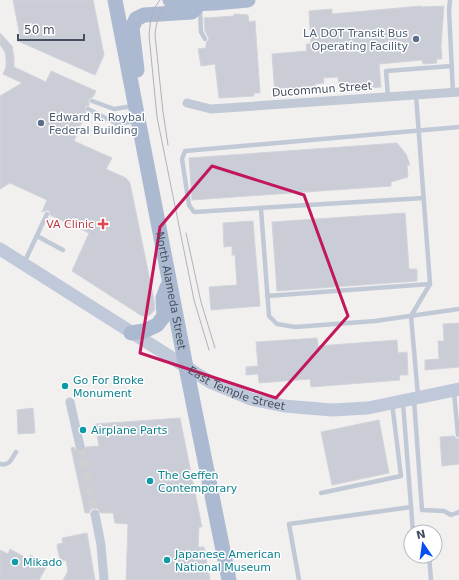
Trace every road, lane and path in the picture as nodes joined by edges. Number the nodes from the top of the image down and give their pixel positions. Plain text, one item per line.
1 (115, 0) edge
2 (170, 0) edge
3 (248, 0) edge
4 (450, 0) edge
5 (200, 3) junction
6 (205, 39) dead end
7 (452, 66) junction
8 (456, 92) edge
9 (416, 95) junction
10 (388, 96) junction
11 (92, 100) dead end
12 (187, 103) dead end
13 (88, 109) dead end
14 (135, 110) junction
15 (459, 127) edge
16 (419, 130) junction
17 (424, 198) junction
18 (261, 209) junction
19 (47, 214) dead end
20 (37, 236) junction
21 (0, 249) edge
22 (63, 250) dead end
23 (24, 264) junction
24 (169, 280) junction
25 (430, 284) junction
26 (267, 296) junction
27 (459, 309) edge
28 (411, 316) junction
29 (132, 333) junction
30 (186, 367) junction
31 (456, 390) edge
32 (406, 400) junction
33 (70, 402) dead end
34 (458, 416) edge
35 (458, 435) edge
36 (80, 446) tunnel mouth
37 (16, 452) dead end
38 (0, 464) edge
39 (321, 492) dead end
40 (411, 507) junction
41 (459, 512) edge
42 (95, 514) tunnel mouth
43 (412, 524) edge
44 (430, 564) edge
45 (104, 580) edge
46 (229, 580) edge
47 (299, 580) edge
48 (431, 580) edge

1 - 14 main road, North Alameda Street
2 - 5 main road
3 - 5 main road
4 - 7 lane
5 - 6 lane
5 - 14 main road
7 - 8 lane
7 - 10 lane
8 - 9 street, Ducommun Street
9 - 10 street, Ducommun Street
9 - 16 lane
10 - 12 street, Ducommun Street
11 - 14 lane
13 - 14 lane
14 - 24 main road, North Alameda Street
15 - 16 lane
16 - 17 lane
16 - 18 lane
17 - 18 lane
17 - 25 lane
18 - 26 lane
19 - 20 lane
20 - 22 lane
20 - 23 lane
21 - 23 street, East Temple Street
23 - 29 street, East Temple Street
24 - 29 main road
24 - 30 main road, North Alameda Street
25 - 26 lane
25 - 28 lane
26 - 28 lane
27 - 28 lane
28 - 32 lane
29 - 30 street, East Temple Street
30 - 32 street, East Temple Street
30 - 46 main road, North Alameda Street
31 - 32 street, East Temple Street
31 - 34 lane
32 - 39 lane
32 - 40 lane
32 - 41 lane
33 - 36 street
34 - 35 lane
37 - 38 lane
40 - 43 lane
40 - 47 lane
42 - 45 street
44 - 48 lane

